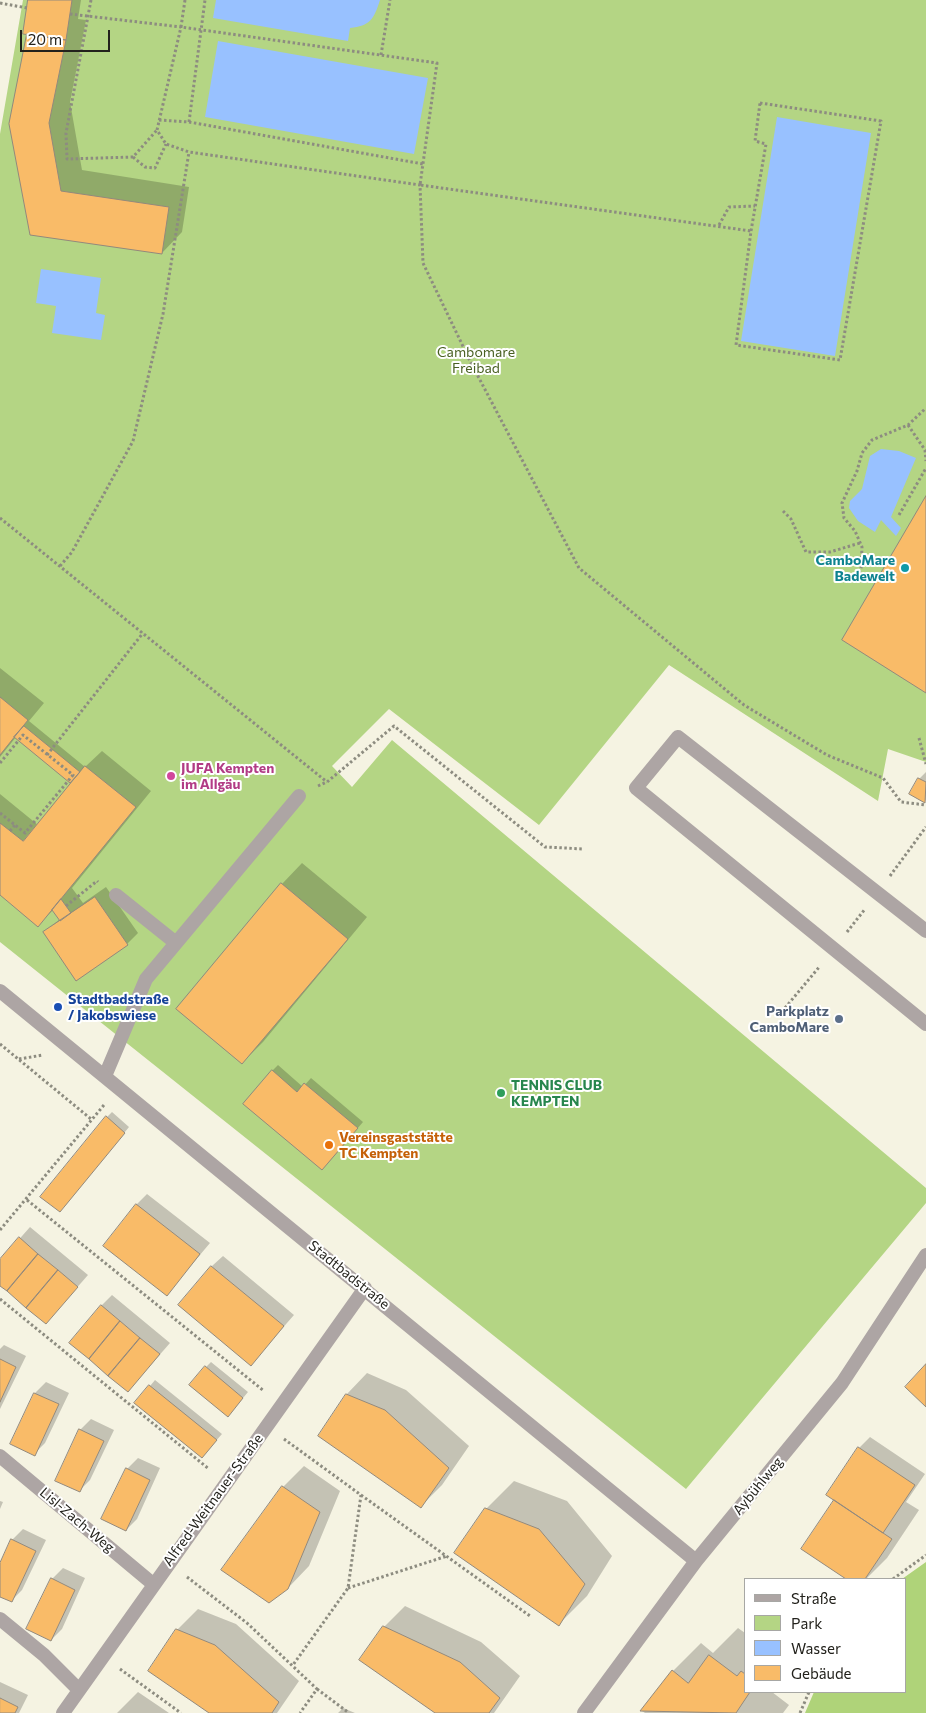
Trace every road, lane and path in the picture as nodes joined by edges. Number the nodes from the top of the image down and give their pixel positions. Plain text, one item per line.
1 (91, 0) edge
2 (185, 0) edge
3 (205, 0) edge
4 (390, 0) edge
5 (0, 3) edge
6 (27, 8) dead end
7 (70, 14) dead end
8 (88, 16) junction
9 (181, 27) junction
10 (201, 28) junction
11 (381, 55) junction
12 (159, 120) junction
13 (189, 122) junction
14 (157, 130) junction
15 (166, 144) junction
16 (189, 152) junction
17 (133, 157) junction
18 (423, 164) junction
19 (420, 186) junction
20 (755, 206) junction
21 (718, 225) junction
22 (751, 231) junction
23 (926, 408) edge
24 (908, 425) junction
25 (926, 461) edge
26 (926, 468) edge
27 (783, 511) dead end
28 (899, 515) dead end
29 (0, 518) edge
30 (860, 543) junction
31 (60, 566) junction
32 (855, 582) dead end
33 (143, 633) junction
34 (919, 738) dead end
35 (47, 755) junction
36 (0, 763) edge
37 (926, 764) edge
38 (327, 782) junction
39 (299, 796) joint
40 (926, 805) edge
41 (0, 813) edge
42 (15, 825) junction
43 (926, 827) edge
44 (10, 831) dead end
45 (584, 849) dead end
46 (878, 892) junction
47 (116, 895) joint
48 (66, 906) dead end
49 (926, 931) edge
50 (176, 943) junction
51 (834, 950) junction
52 (0, 991) edge
53 (785, 1008) dead end
54 (926, 1024) edge
55 (0, 1044) edge
56 (105, 1076) junction
57 (119, 1088) junction
58 (91, 1119) junction
59 (27, 1200) junction
60 (0, 1230) edge
61 (926, 1255) edge
62 (365, 1288) junction
63 (0, 1299) edge
64 (282, 1405) junction
65 (266, 1426) junction
66 (0, 1456) edge
67 (226, 1483) junction
68 (361, 1495) junction
69 (926, 1555) edge
70 (447, 1556) junction
71 (696, 1561) junction
72 (168, 1563) junction
73 (894, 1578) edge
74 (153, 1584) junction
75 (348, 1588) junction
76 (530, 1616) dead end
77 (0, 1619) edge
78 (102, 1656) junction
79 (293, 1664) junction
80 (78, 1689) junction
81 (317, 1689) junction
82 (809, 1693) edge
83 (63, 1713) edge
84 (181, 1713) edge
85 (300, 1713) edge
86 (349, 1713) edge
87 (584, 1713) edge
88 (800, 1713) edge

1 - 8 path
2 - 9 path
3 - 10 path
4 - 11 path
5 - 6 path
7 - 8 path
8 - 9 path
8 - 17 path
9 - 10 path
9 - 12 path
10 - 11 path
10 - 13 path
11 - 18 path
12 - 13 path
12 - 14 path
13 - 18 path
14 - 15 path
14 - 17 path
15 - 16 path
15 - 17 path
16 - 19 path
16 - 31 path
18 - 19 path
19 - 21 path
19 - 40 path
20 - 21 path
20 - 22 path
20 - 22 path
21 - 22 path
23 - 24 path
24 - 25 path
24 - 30 path
26 - 28 path
27 - 30 path
29 - 31 path
30 - 32 path
31 - 33 path
33 - 35 path
33 - 38 path
34 - 37 path
35 - 36 path
35 - 42 path
38 - 39 path
38 - 45 path
39 - 50 street
41 - 42 path
42 - 44 path
43 - 46 path
46 - 49 street
46 - 51 path
46 - 51 street
47 - 48 path
47 - 50 street
50 - 56 street
51 - 53 path
51 - 54 street
52 - 56 street, Stadtbadstraße
55 - 58 path
56 - 57 street, Stadtbadstraße
57 - 58 path
57 - 62 street, Stadtbadstraße
58 - 59 path
59 - 60 path
59 - 64 path
61 - 71 street, Aybühlweg
62 - 64 street, Alfred-Weitnauer-Straße
62 - 71 street, Stadtbadstraße
63 - 67 path
64 - 65 street, Alfred-Weitnauer-Straße
65 - 67 street, Alfred-Weitnauer-Straße
65 - 68 path
66 - 74 street, Lisl-Zach-Weg
67 - 72 street, Alfred-Weitnauer-Straße
68 - 70 path
68 - 75 path
69 - 73 path
70 - 75 path
70 - 76 path
71 - 87 street, Aybühlweg
72 - 74 street, Alfred-Weitnauer-Straße
72 - 79 path
74 - 78 street, Alfred-Weitnauer-Straße
75 - 79 path
77 - 80 street
78 - 80 street, Alfred-Weitnauer-Straße
78 - 84 path
79 - 81 path
80 - 83 street, Alfred-Weitnauer-Straße
81 - 85 path
81 - 86 path
82 - 88 path

